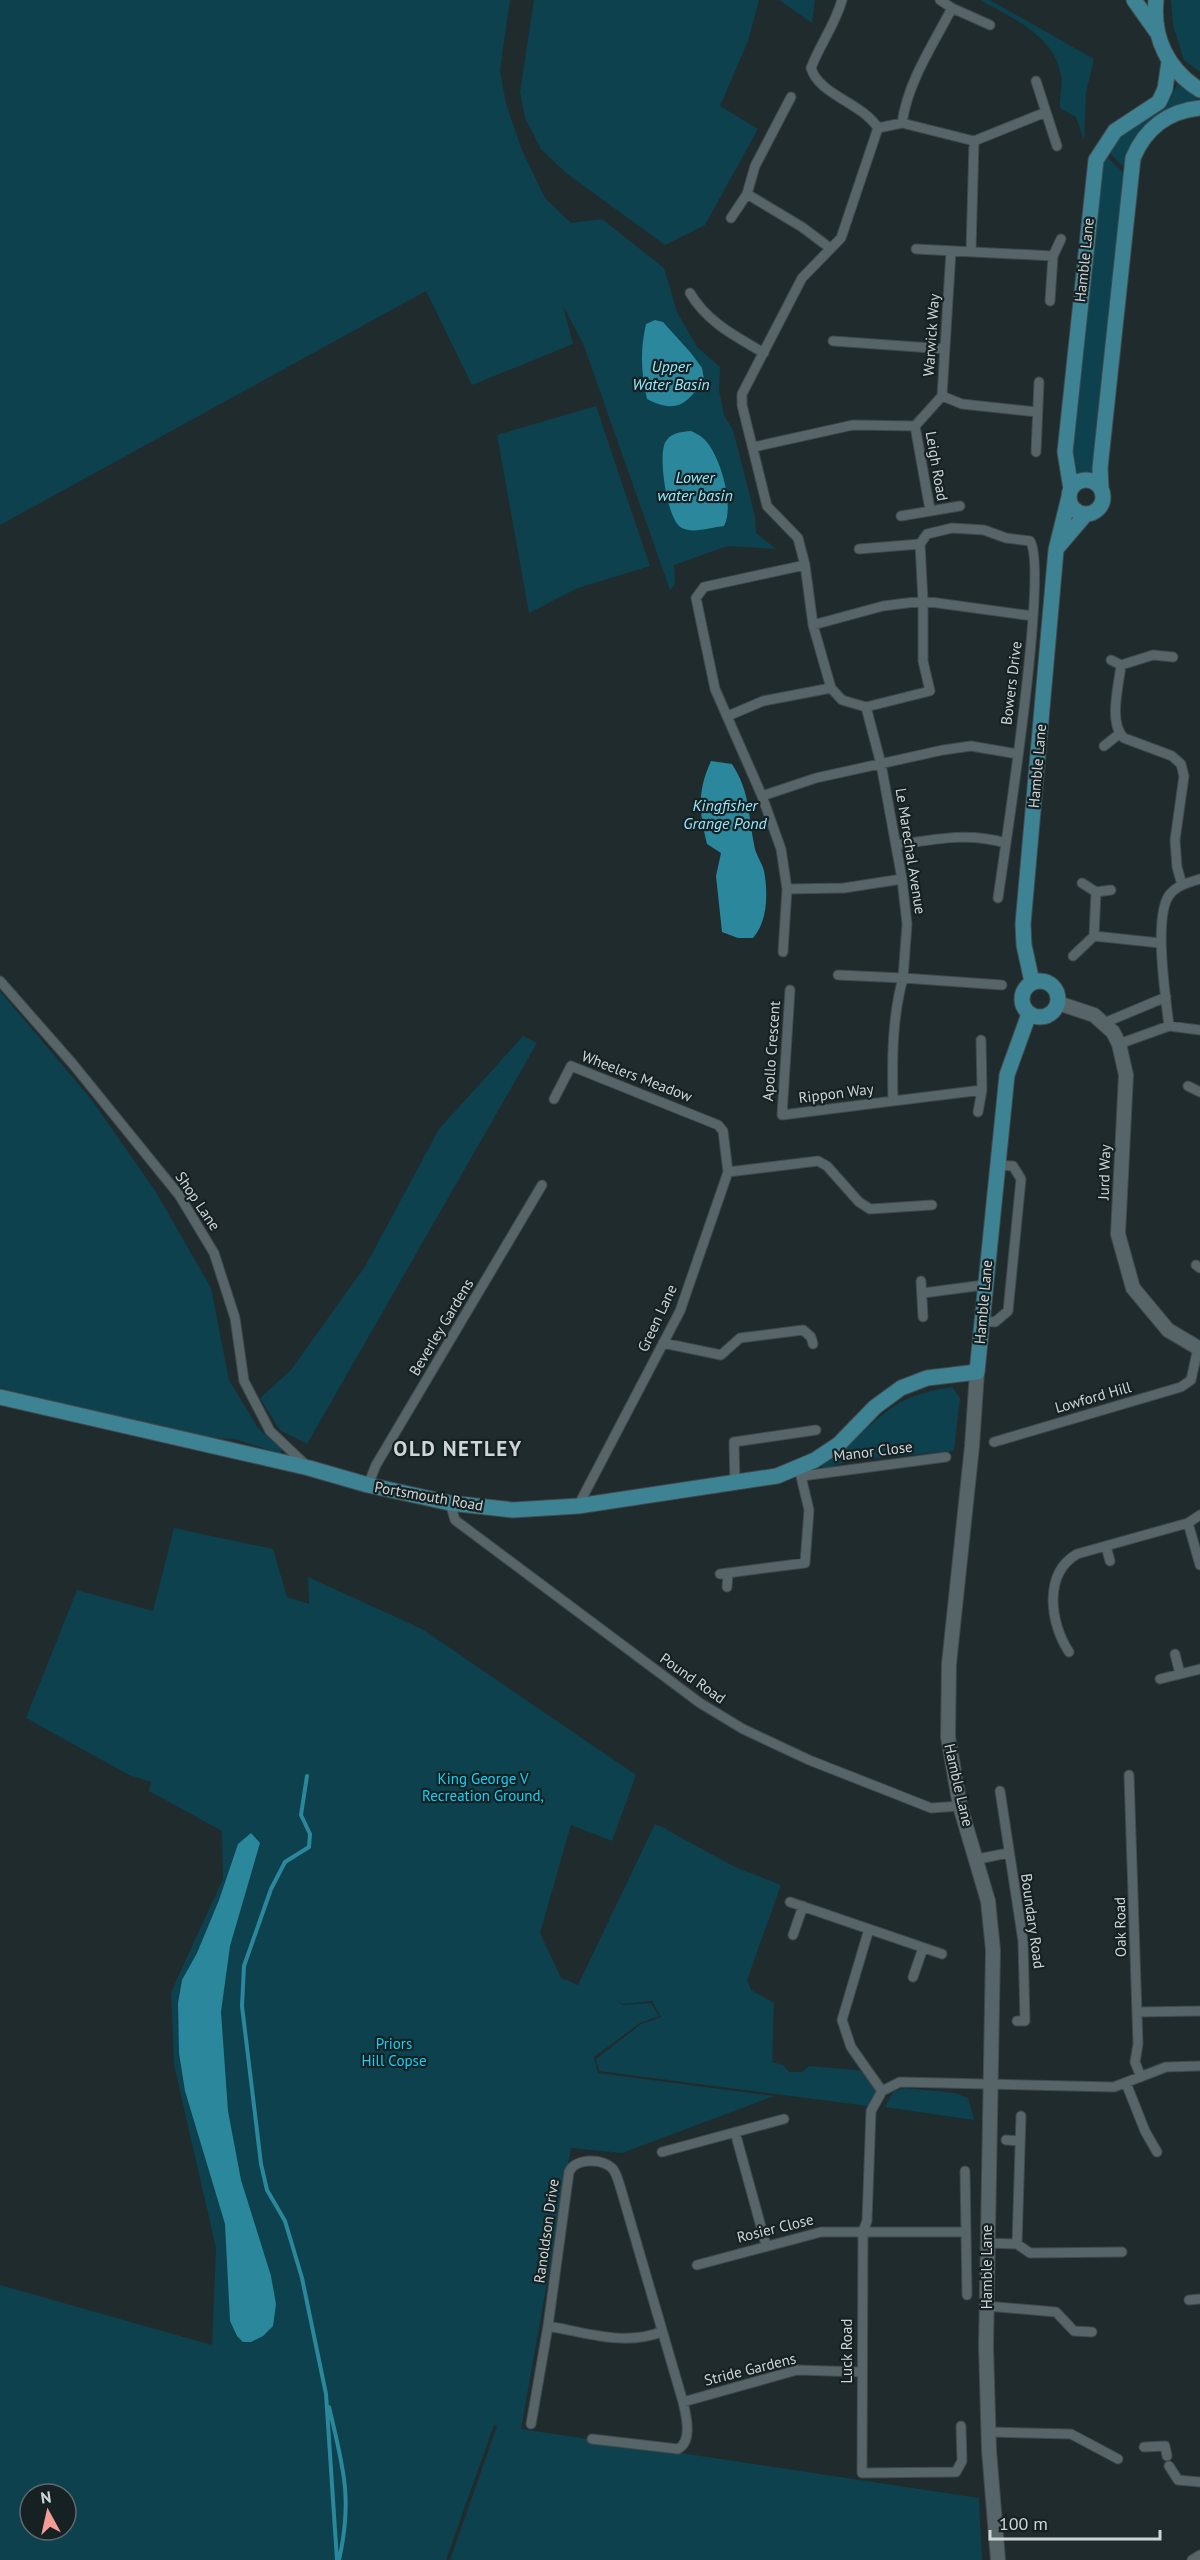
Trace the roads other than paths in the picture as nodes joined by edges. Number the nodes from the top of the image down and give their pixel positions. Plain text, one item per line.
1 (842, 0) edge
2 (940, 0) edge
3 (1134, 0) edge
4 (1156, 0) edge
5 (952, 8) junction
6 (990, 25) dead end
7 (1157, 33) junction
8 (1169, 62) junction
9 (1036, 81) dead end
10 (1200, 90) edge
11 (791, 97) dead end
12 (1200, 108) edge
13 (1046, 112) junction
14 (902, 123) junction
15 (878, 128) junction
16 (974, 141) junction
17 (1058, 146) dead end
18 (747, 194) junction
19 (731, 218) dead end
20 (1061, 239) dead end
21 (830, 248) junction
22 (915, 249) dead end
23 (971, 250) junction
24 (951, 251) junction
25 (1053, 256) junction
26 (690, 292) dead end
27 (1050, 301) dead end
28 (833, 341) dead end
29 (945, 350) junction
30 (764, 353) junction
31 (1039, 382) dead end
32 (942, 396) junction
33 (1037, 412) junction
34 (915, 426) junction
35 (754, 447) junction
36 (1036, 452) dead end
37 (1101, 488) junction
38 (1070, 493) junction
39 (960, 506) dead end
40 (930, 510) junction
41 (1086, 514) junction
42 (901, 516) dead end
43 (920, 544) junction
44 (859, 549) dead end
45 (1056, 550) junction
46 (805, 565) junction
47 (923, 601) junction
48 (1033, 616) junction
49 (813, 625) junction
50 (1173, 657) dead end
51 (1111, 660) dead end
52 (1120, 665) junction
53 (831, 687) junction
54 (866, 707) junction
55 (728, 716) junction
56 (1119, 734) junction
57 (1104, 746) dead end
58 (1018, 754) junction
59 (881, 764) junction
60 (762, 796) junction
61 (1006, 843) junction
62 (897, 845) junction
63 (902, 879) junction
64 (1200, 879) edge
65 (1082, 883) dead end
66 (1182, 885) junction
67 (786, 889) junction
68 (1111, 890) dead end
69 (1095, 892) junction
70 (998, 898) dead end
71 (1094, 936) junction
72 (1160, 943) junction
73 (783, 952) dead end
74 (1072, 956) dead end
75 (838, 975) dead end
76 (903, 978) junction
77 (0, 981) edge
78 (1032, 982) junction
79 (1002, 984) dead end
80 (790, 990) dead end
81 (1166, 998) junction
82 (1058, 1003) junction
83 (1029, 1014) junction
84 (1104, 1023) junction
85 (1169, 1026) junction
86 (1200, 1030) edge
87 (981, 1040) dead end
88 (1119, 1044) junction
89 (1188, 1086) dead end
90 (982, 1090) junction
91 (1199, 1094) edge
92 (554, 1099) dead end
93 (893, 1101) junction
94 (978, 1112) dead end
95 (782, 1114) joint
96 (723, 1131) joint
97 (996, 1165) junction
98 (728, 1172) junction
99 (542, 1185) dead end
100 (932, 1205) dead end
101 (921, 1281) dead end
102 (984, 1285) junction
103 (923, 1293) junction
104 (923, 1317) dead end
105 (981, 1321) junction
106 (663, 1343) junction
107 (813, 1344) dead end
108 (1199, 1349) edge
109 (977, 1372) junction
110 (1196, 1380) edge
111 (0, 1397) edge
112 (816, 1430) dead end
113 (999, 1438) dead end
114 (946, 1457) dead end
115 (309, 1468) junction
116 (801, 1472) junction
117 (735, 1484) junction
118 (368, 1485) junction
119 (450, 1503) junction
120 (578, 1506) junction
121 (1200, 1515) edge
122 (1188, 1523) junction
123 (1106, 1546) junction
124 (1110, 1561) dead end
125 (1200, 1565) edge
126 (727, 1587) dead end
127 (1069, 1652) dead end
128 (1175, 1654) dead end
129 (1200, 1669) edge
130 (1180, 1674) junction
131 (1160, 1679) dead end
132 (1129, 1775) dead end
133 (1000, 1791) dead end
134 (960, 1806) junction
135 (1008, 1853) junction
136 (978, 1859) junction
137 (790, 1902) dead end
138 (803, 1906) junction
139 (868, 1929) junction
140 (793, 1935) dead end
141 (923, 1948) junction
142 (942, 1954) dead end
143 (913, 1977) dead end
144 (1200, 2011) edge
145 (1137, 2012) junction
146 (1017, 2021) dead end
147 (1200, 2066) edge
148 (1142, 2077) junction
149 (1126, 2083) junction
150 (990, 2085) junction
151 (882, 2091) junction
152 (1021, 2116) dead end
153 (784, 2119) dead end
154 (735, 2132) junction
155 (1006, 2140) dead end
156 (1020, 2141) junction
157 (662, 2152) dead end
158 (1157, 2152) dead end
159 (965, 2171) dead end
160 (863, 2231) junction
161 (964, 2232) junction
162 (986, 2243) junction
163 (1017, 2244) junction
164 (766, 2245) junction
165 (1122, 2252) dead end
166 (697, 2265) dead end
167 (967, 2295) dead end
168 (1200, 2299) edge
169 (1189, 2300) dead end
170 (986, 2306) junction
171 (548, 2326) junction
172 (661, 2332) junction
173 (1092, 2332) dead end
174 (861, 2372) junction
175 (683, 2402) junction
176 (531, 2424) dead end
177 (961, 2426) dead end
178 (988, 2432) junction
179 (592, 2439) dead end
180 (1144, 2447) dead end
181 (1167, 2456) dead end
182 (1118, 2459) dead end
183 (1169, 2466) dead end
184 (1200, 2482) edge
185 (1200, 2555) edge
186 (998, 2560) edge
187 (1192, 2560) edge

1 - 15 street
2 - 5 street
3 - 7 main road
4 - 7 main road
5 - 6 street
5 - 14 street
7 - 8 main road
8 - 10 main road
8 - 38 main road, Hamble Lane
9 - 13 street
11 - 18 street
12 - 37 main road
13 - 16 street
13 - 17 street
14 - 15 street
14 - 16 street
15 - 21 street
16 - 23 street
18 - 19 street
18 - 21 street
20 - 25 street
21 - 30 street
22 - 24 street
23 - 24 street
23 - 25 street
24 - 29 street, Warwick Way
25 - 27 street
26 - 30 street
28 - 29 street
29 - 32 street, Warwick Way
30 - 35 street
31 - 33 street
32 - 33 street
32 - 34 street, Warwick Way
33 - 36 street
34 - 35 street
34 - 40 street, Leigh Road
35 - 46 street
37 - 38 main road
37 - 41 main road
38 - 41 main road
38 - 45 main road, Hamble Lane
39 - 40 street, Leigh Road
40 - 42 street, Leigh Road
41 - 45 main road
43 - 44 street, Bowers Drive
43 - 47 street
43 - 48 street, Bowers Drive
45 - 78 main road, Hamble Lane
46 - 49 street
46 - 55 street
47 - 48 street
47 - 49 street
47 - 54 street
48 - 58 street, Bowers Drive
49 - 53 street
50 - 52 street
51 - 52 street
52 - 56 street
53 - 54 street
53 - 55 street
54 - 59 street, Le Marechal Avenue
55 - 60 street
56 - 57 street
56 - 66 street
58 - 59 street
58 - 61 street, Bowers Drive
59 - 60 street
59 - 62 street, Le Marechal Avenue
60 - 67 street
61 - 62 street
61 - 70 street, Bowers Drive
62 - 63 street, Le Marechal Avenue
63 - 67 street
63 - 76 street, Le Marechal Avenue
64 - 66 street
65 - 69 street
66 - 72 street
67 - 73 street
68 - 69 street
69 - 71 street
71 - 72 street
71 - 74 street
72 - 81 street
75 - 76 street
76 - 79 street
76 - 93 street, Le Marechal Avenue
77 - 115 street, Shop Lane
78 - 82 main road
78 - 83 main road
80 - 95 street, Apollo Crescent
81 - 84 street
81 - 85 street
82 - 83 main road
82 - 84 main road, Jurd Way
83 - 97 main road, Hamble Lane
84 - 88 main road, Jurd Way
85 - 86 street
85 - 88 street
87 - 90 street
88 - 108 main road, Jurd Way
89 - 91 street
90 - 93 street, Rippon Way
90 - 94 street
92 - 96 street, Wheelers Meadow
93 - 95 street, Rippon Way
96 - 98 street, Green Lane
97 - 102 main road, Hamble Lane
97 - 105 street
98 - 100 street
98 - 106 street, Green Lane
99 - 118 street, Beverley Gardens
101 - 103 street
102 - 103 street
102 - 105 main road, Hamble Lane
103 - 104 street
105 - 109 main road, Hamble Lane
106 - 107 street
106 - 120 street, Green Lane
108 - 110 street, Lowford Hill
109 - 116 main road, Portsmouth Road
109 - 134 main road, Hamble Lane
110 - 113 street, Lowford Hill
111 - 115 main road, Portsmouth Road
112 - 117 street
114 - 116 street, Manor Close
115 - 118 main road, Portsmouth Road
116 - 117 main road, Portsmouth Road
116 - 126 street
117 - 120 main road, Portsmouth Road
118 - 119 main road, Portsmouth Road
119 - 120 main road, Portsmouth Road
119 - 134 street, Pound Road
121 - 122 street
122 - 123 street
122 - 125 street
123 - 124 street
123 - 127 street
128 - 130 street
129 - 130 street
130 - 131 street
132 - 145 street, Oak Road
133 - 135 street, Boundary Road
134 - 136 main road, Hamble Lane
135 - 136 street
135 - 146 street, Boundary Road
136 - 150 main road, Hamble Lane
137 - 138 street
138 - 139 street
138 - 140 street
139 - 141 street
139 - 151 street
141 - 142 street
141 - 143 street
144 - 145 street
145 - 148 street, Oak Road
147 - 148 street
148 - 149 street
149 - 150 street
149 - 158 street
150 - 151 street
150 - 162 main road, Hamble Lane
151 - 160 street, Luck Road
152 - 156 street
153 - 154 street
154 - 157 street
154 - 164 street
155 - 156 street
156 - 163 street
159 - 161 street
160 - 161 street, Rosier Close
160 - 164 street, Rosier Close
160 - 174 street, Luck Road
161 - 167 street
162 - 163 street
162 - 170 main road, Hamble Lane
163 - 165 street
164 - 166 street, Rosier Close
168 - 169 street
170 - 173 street
170 - 178 main road, Hamble Lane
171 - 172 street
171 - 172 street, Ranoldson Drive
171 - 176 street
172 - 175 street, Ranoldson Drive
174 - 175 street, Stride Gardens
174 - 177 street, Luck Road
175 - 179 street, Ranoldson Drive
178 - 182 street
178 - 186 main road, Hamble Lane
180 - 181 street
183 - 184 street
185 - 187 street

